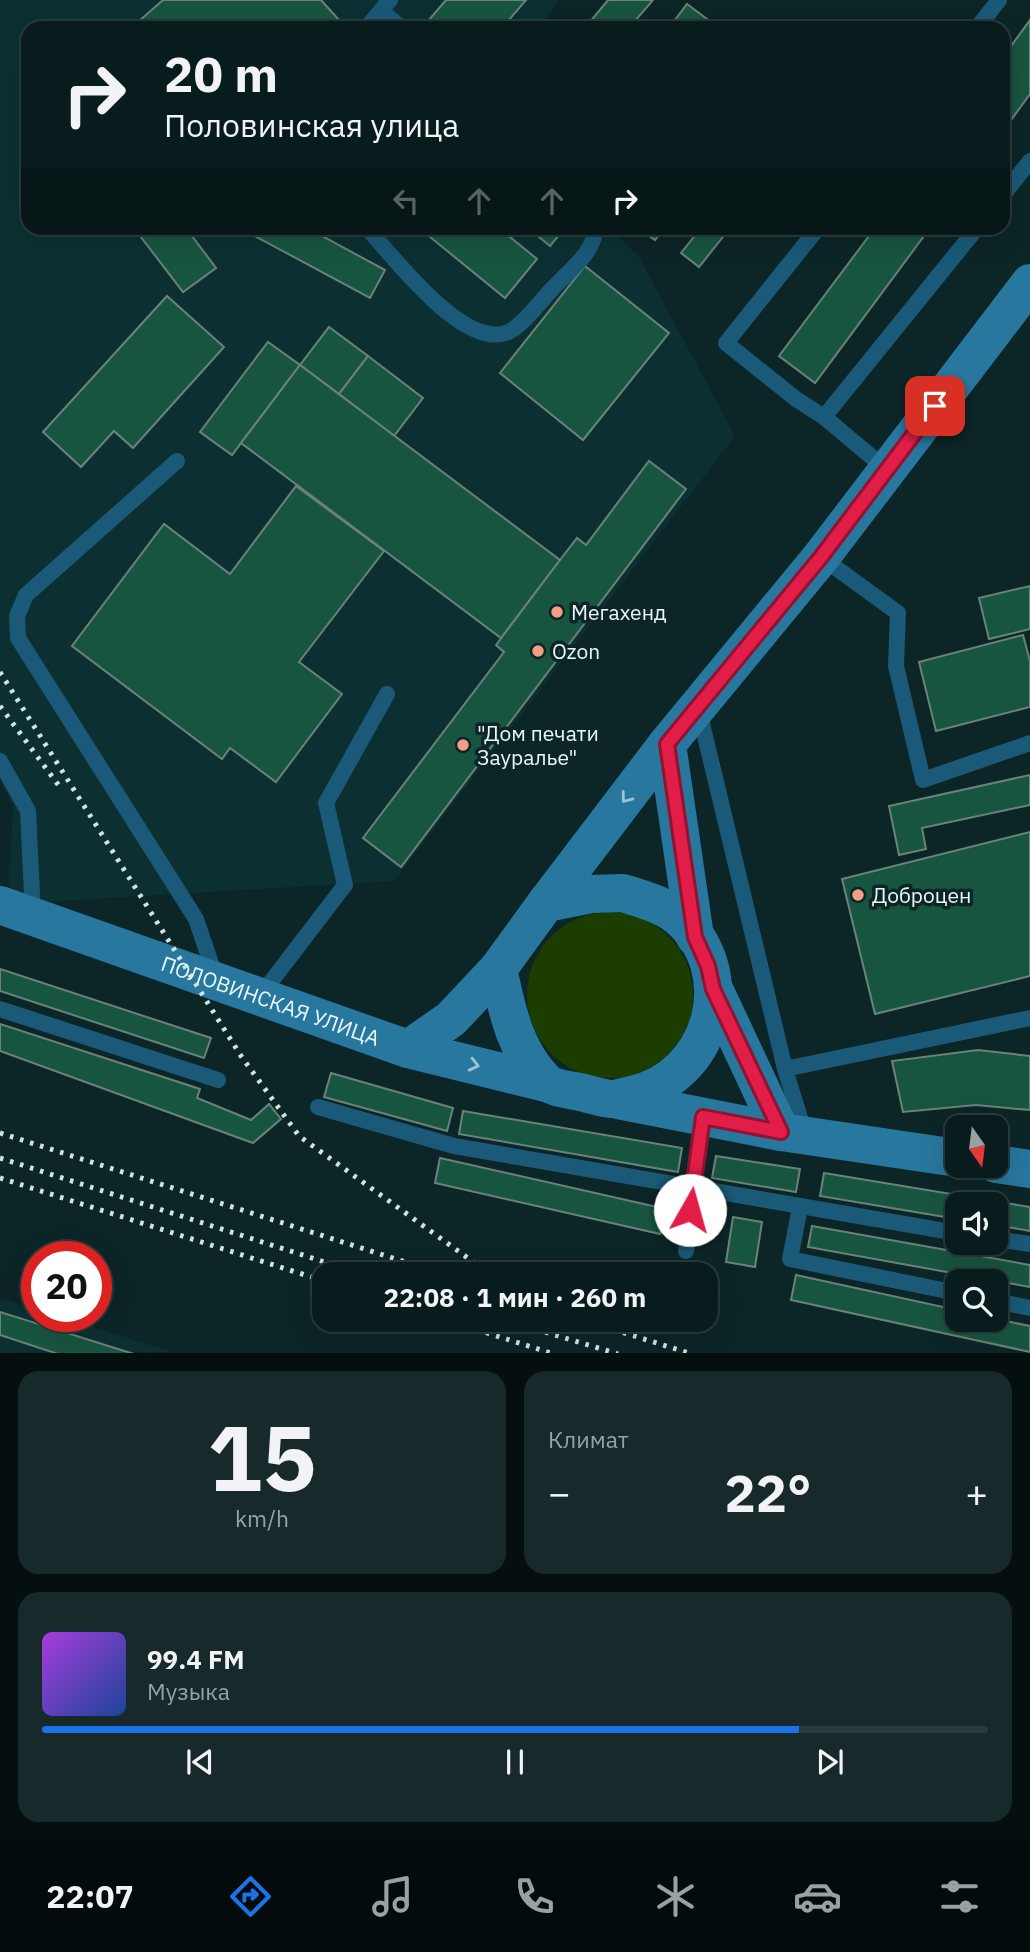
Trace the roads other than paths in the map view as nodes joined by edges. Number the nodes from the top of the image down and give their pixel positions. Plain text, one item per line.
1 (999, 0) edge
2 (386, 4) edge
3 (372, 21) edge
4 (397, 21) edge
5 (982, 21) edge
6 (1030, 161) edge
7 (1010, 186) edge
8 (373, 235) edge
9 (596, 235) edge
10 (812, 235) edge
11 (971, 235) edge
12 (1025, 299) edge
13 (824, 417) junction
14 (177, 461) dead end
15 (886, 469) junction
16 (821, 557) junction
17 (387, 694) dead end
18 (699, 709) junction
19 (1030, 743) edge
20 (667, 744) junction
21 (0, 761) edge
22 (546, 903) junction
23 (17, 911) edge
24 (695, 937) junction
25 (498, 968) junction
26 (218, 984) junction
27 (713, 989) junction
28 (259, 998) junction
29 (0, 1009) edge
30 (1030, 1018) edge
31 (408, 1049) junction
32 (785, 1069) junction
33 (218, 1080) dead end
34 (546, 1083) junction
35 (611, 1099) junction
36 (318, 1108) dead end
37 (703, 1117) junction
38 (793, 1134) junction
39 (945, 1156) edge
40 (1008, 1166) edge
41 (1030, 1169) edge
42 (692, 1189) junction
43 (800, 1207) junction
44 (945, 1231) edge
45 (1008, 1241) edge
46 (1030, 1244) edge
47 (686, 1251) dead end
48 (945, 1291) edge
49 (1008, 1303) edge
50 (1030, 1308) edge

1 - 5 lane
2 - 3 lane
2 - 4 lane
6 - 7 lane
8 - 9 lane
10 - 13 lane
11 - 13 lane
12 - 15 main road
13 - 15 lane
14 - 26 lane
15 - 16 main road
16 - 18 main road
16 - 19 lane
17 - 28 lane
18 - 20 main road
18 - 32 lane
20 -> 22 main road
20 - 24 main road
21 - 23 lane
22 - 24 main road
22 - 25 main road
23 - 26 main road, ПОЛОВИНСКАЯ УЛИЦА
24 - 27 main road
25 - 31 main road
25 - 34 main road
26 - 28 main road, ПОЛОВИНСКАЯ УЛИЦА
27 - 35 main road
27 - 38 main road
28 - 31 main road, ПОЛОВИНСКАЯ УЛИЦА
29 - 33 lane
30 - 32 lane
31 -> 34 main road, ПОЛОВИНСКАЯ УЛИЦА
32 - 38 lane
34 - 35 main road
35 - 37 main road
36 - 42 lane
37 - 38 main road
37 - 42 lane
38 - 39 main road
40 - 41 main road
42 - 43 lane
42 - 47 lane
43 - 44 lane
43 - 48 lane
45 - 46 lane
49 - 50 lane

